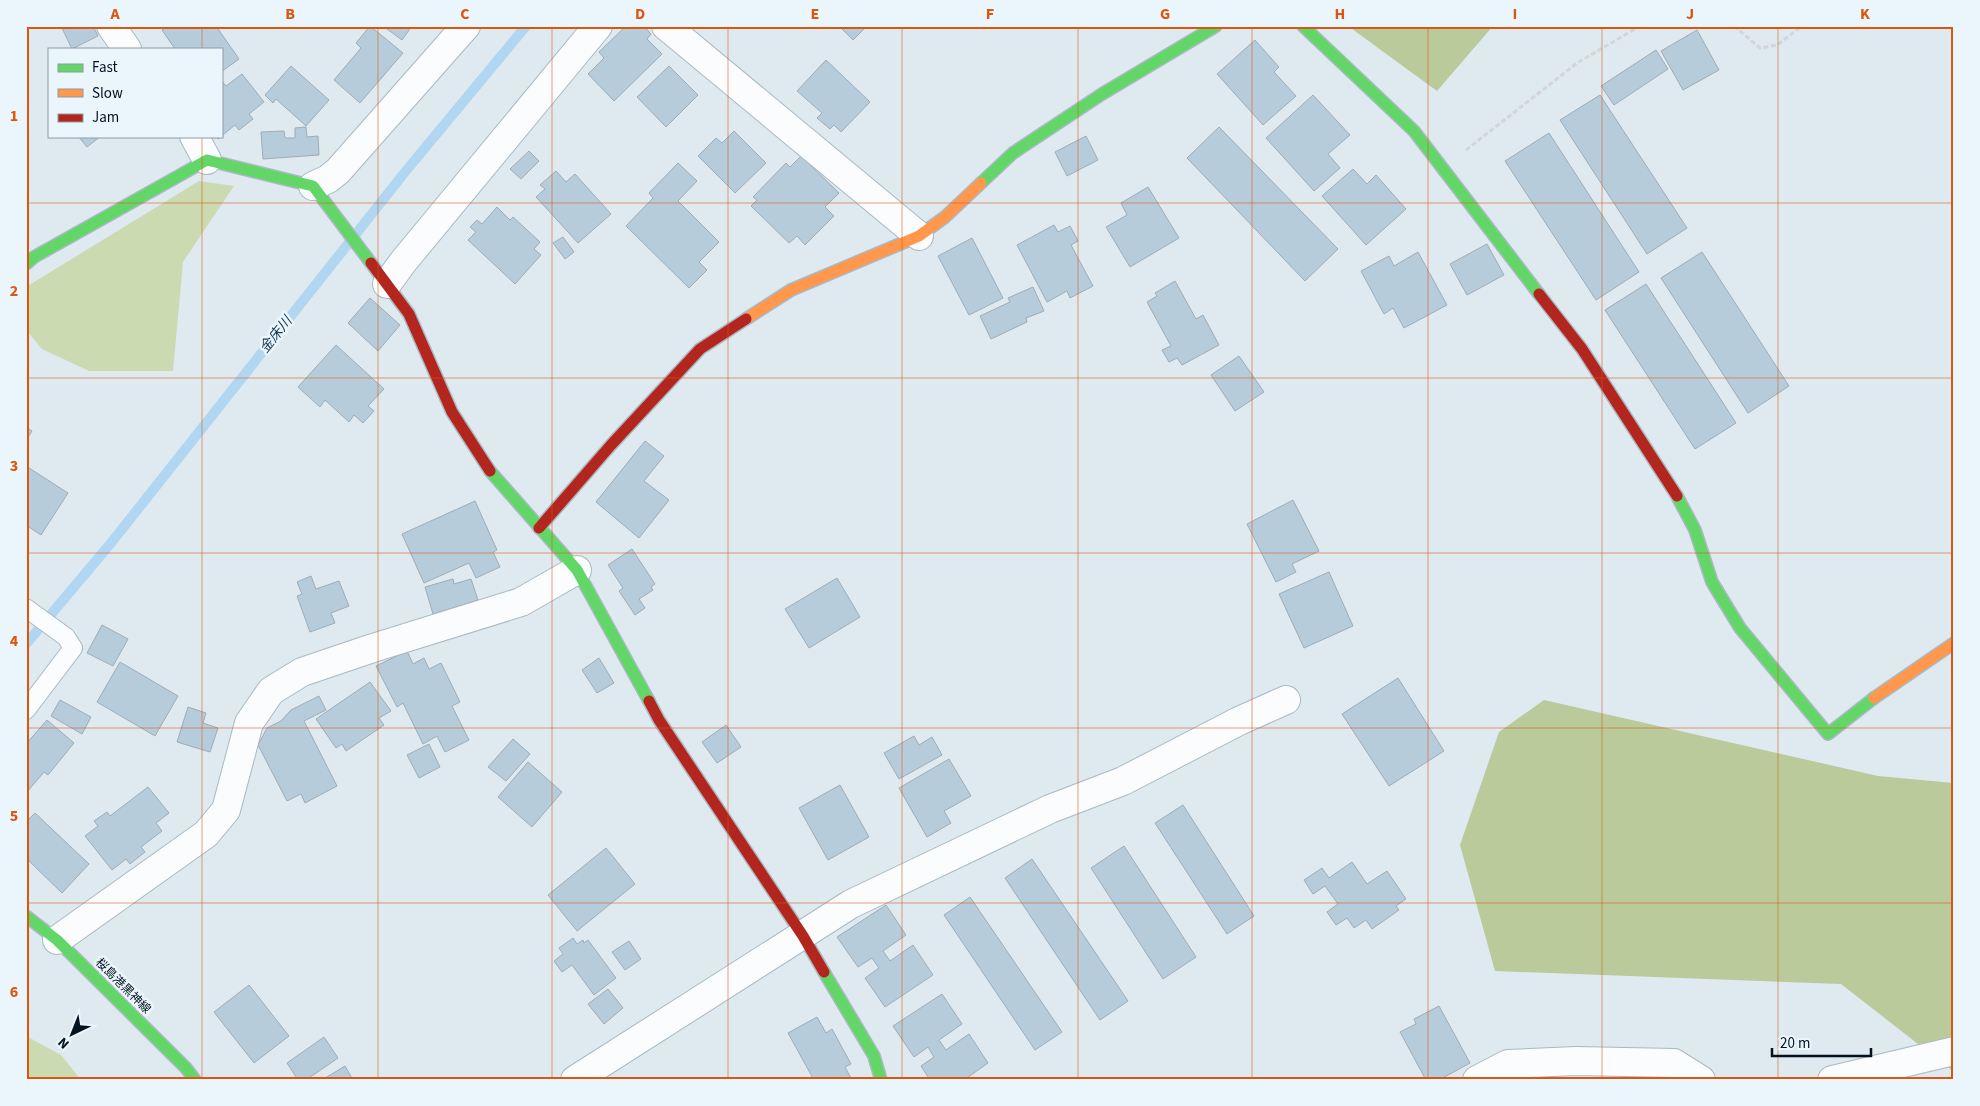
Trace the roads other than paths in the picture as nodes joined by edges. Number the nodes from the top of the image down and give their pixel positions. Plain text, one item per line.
1 (111, 26) edge
2 (466, 26) edge
3 (598, 26) edge
4 (666, 26) edge
5 (1216, 26) edge
6 (1303, 26) edge
7 (126, 48) edge
8 (195, 138) edge
9 (207, 160) junction
10 (319, 193) junction
11 (919, 236) junction
12 (26, 264) edge
13 (387, 284) junction
14 (539, 528) junction
15 (577, 570) junction
16 (26, 608) edge
17 (1954, 643) edge
18 (1286, 700) dead end
19 (26, 710) edge
20 (26, 916) edge
21 (803, 936) junction
22 (57, 940) junction
23 (1954, 1051) edge
24 (196, 1080) edge
25 (575, 1080) edge
26 (881, 1080) edge
27 (1477, 1080) edge
28 (1701, 1080) edge
29 (1832, 1080) edge

1 - 7 street
2 - 10 street
3 - 13 street
4 - 11 street
5 - 11 street
6 - 17 street
8 - 9 street
9 - 10 street
9 - 12 street
10 - 13 street
11 - 14 street
13 - 14 street
14 - 15 street
15 - 21 street
15 - 22 street
16 - 19 lane
18 - 21 street
20 - 22 street, 桜島港黒神線
21 - 25 street
21 - 26 street
22 - 24 street, 桜島港黒神線
23 - 29 street
27 - 28 street

